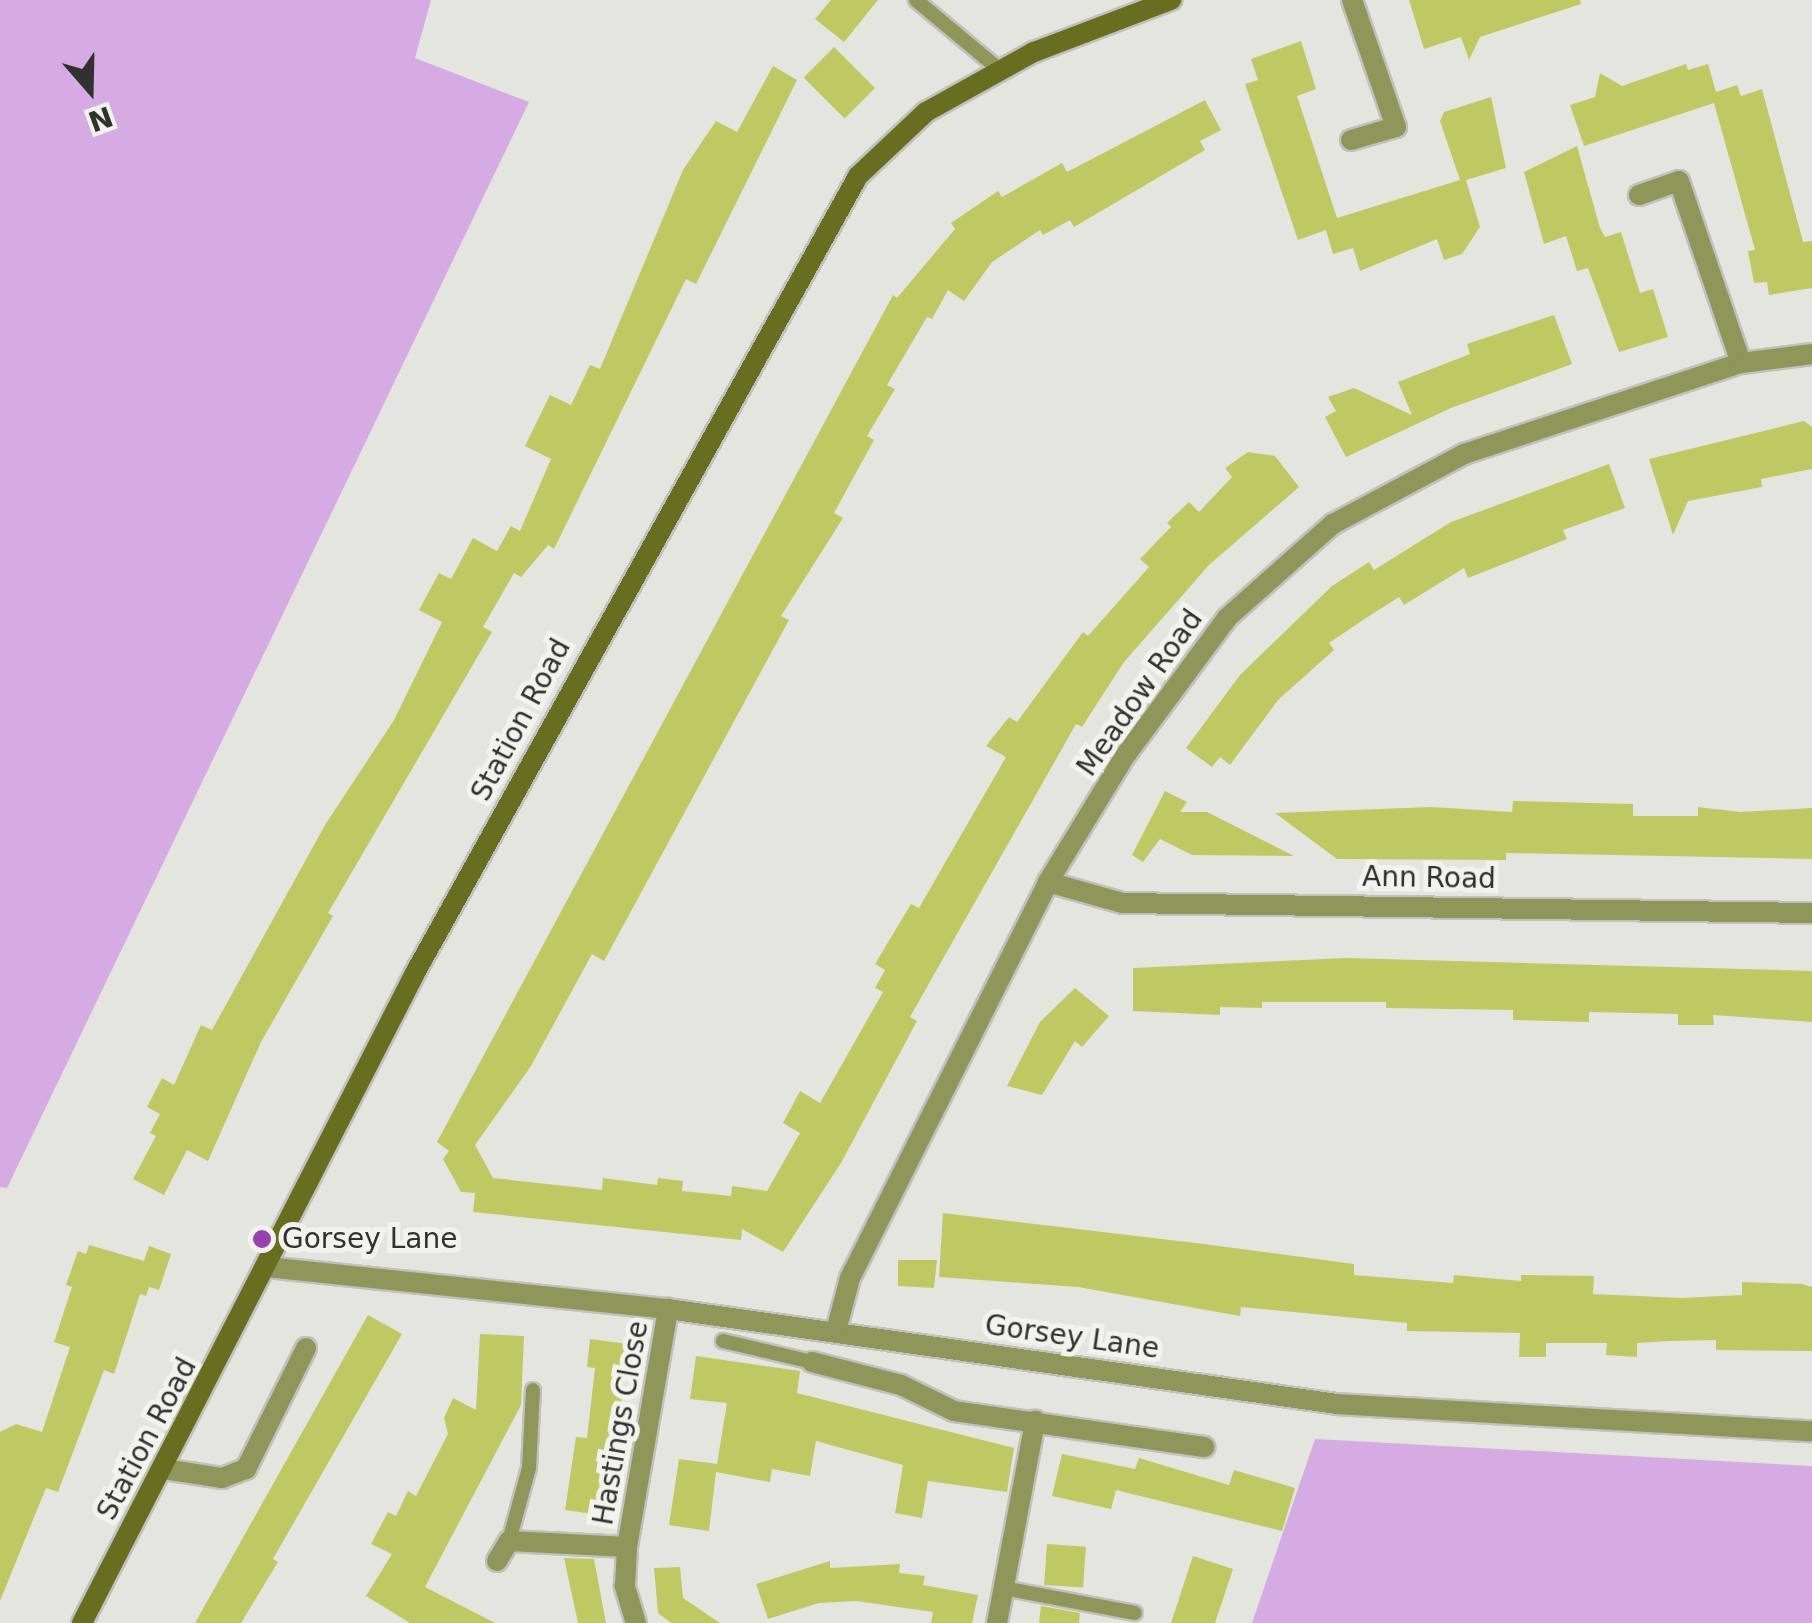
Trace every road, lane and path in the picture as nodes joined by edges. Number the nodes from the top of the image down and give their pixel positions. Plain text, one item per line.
1 (916, 0) edge
2 (1171, 0) edge
3 (1352, 0) edge
4 (1001, 71) junction
5 (1351, 140) dead end
6 (1638, 195) dead end
7 (1812, 354) edge
8 (1741, 363) junction
9 (1048, 882) junction
10 (1812, 913) edge
11 (267, 1268) junction
12 (668, 1309) junction
13 (836, 1331) junction
14 (723, 1341) dead end
15 (306, 1348) dead end
16 (812, 1362) joint
17 (534, 1390) dead end
18 (1035, 1422) junction
19 (1812, 1431) edge
20 (1204, 1447) dead end
21 (164, 1469) junction
22 (509, 1541) junction
23 (627, 1547) junction
24 (497, 1561) dead end
25 (1008, 1590) junction
26 (1135, 1613) dead end
27 (82, 1623) edge
28 (636, 1623) edge
29 (998, 1623) edge

1 - 4 lane
2 - 4 street, Station Road
3 - 5 street
4 - 11 street, Station Road
6 - 8 street
7 - 8 street, Meadow Road
8 - 9 street, Meadow Road
9 - 10 street, Ann Road
9 - 13 street, Meadow Road
11 - 12 street, Gorsey Lane
11 - 21 street, Station Road
12 - 13 street, Gorsey Lane
12 - 23 street, Hastings Close
13 - 19 street, Gorsey Lane
14 - 16 lane
15 - 21 street
16 - 18 street
17 - 22 lane
18 - 20 street
18 - 25 street
21 - 27 street, Station Road
22 - 23 street, Hastings Close
22 - 24 street
23 - 28 street, Hastings Close
25 - 26 lane
25 - 29 street

